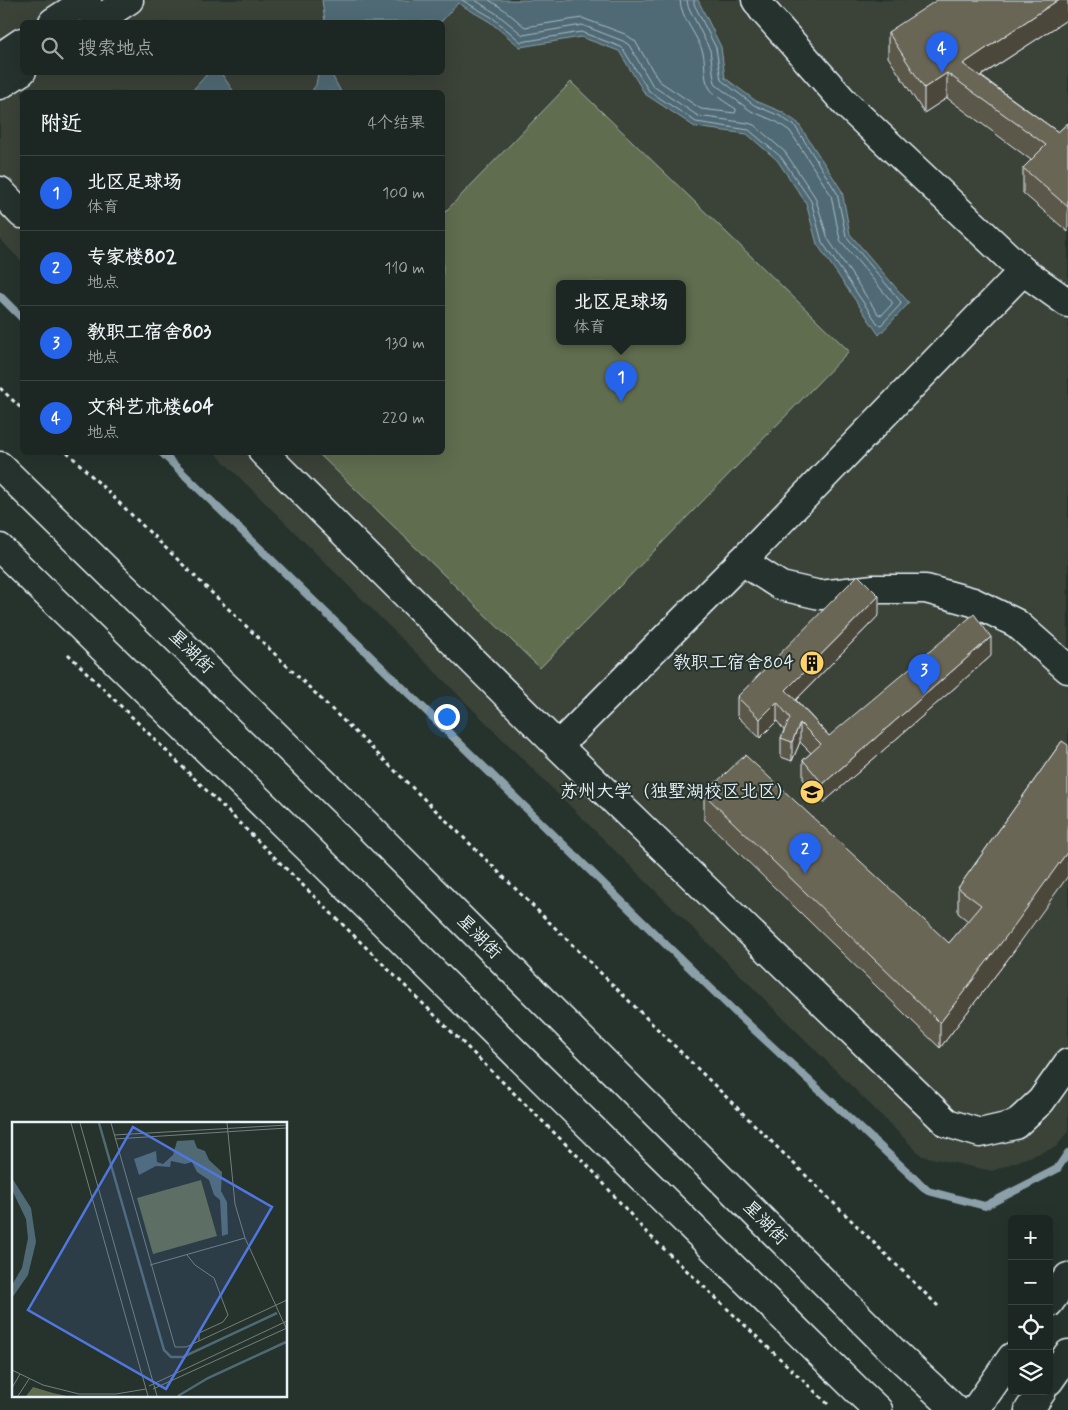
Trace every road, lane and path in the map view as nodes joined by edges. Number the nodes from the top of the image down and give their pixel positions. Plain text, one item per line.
1 (87, 0) edge
2 (129, 0) edge
3 (756, 0) edge
4 (55, 20) edge
5 (98, 20) edge
6 (20, 43) edge
7 (0, 57) edge
8 (20, 72) edge
9 (0, 86) edge
10 (0, 191) edge
11 (20, 212) edge
12 (1023, 271) junction
13 (1068, 303) edge
14 (0, 388) edge
15 (20, 407) edge
16 (70, 455) edge
17 (266, 455) edge
18 (0, 466) edge
19 (0, 548) edge
20 (742, 561) junction
21 (64, 650) dead end
22 (1068, 670) edge
23 (558, 746) junction
24 (1068, 1062) edge
25 (1068, 1277) edge
26 (1053, 1298) edge
27 (938, 1306) dead end
28 (1068, 1354) edge
29 (1008, 1363) edge
30 (1053, 1375) edge
31 (1039, 1395) edge
32 (828, 1404) dead end
33 (878, 1410) edge
34 (956, 1410) edge
35 (975, 1410) edge
36 (1029, 1410) edge

1 - 4 main road
2 - 5 main road
3 - 12 main road
6 - 7 main road
8 - 9 main road
10 - 11 main road
12 - 13 main road
12 - 20 main road
14 - 15 path
16 - 27 path
17 - 23 main road
18 - 34 main road, 星湖街
19 - 33 main road
20 - 22 main road
20 - 23 main road
21 - 32 path
23 - 24 main road
25 - 26 main road
28 - 30 main road
29 - 35 main road
31 - 36 main road

